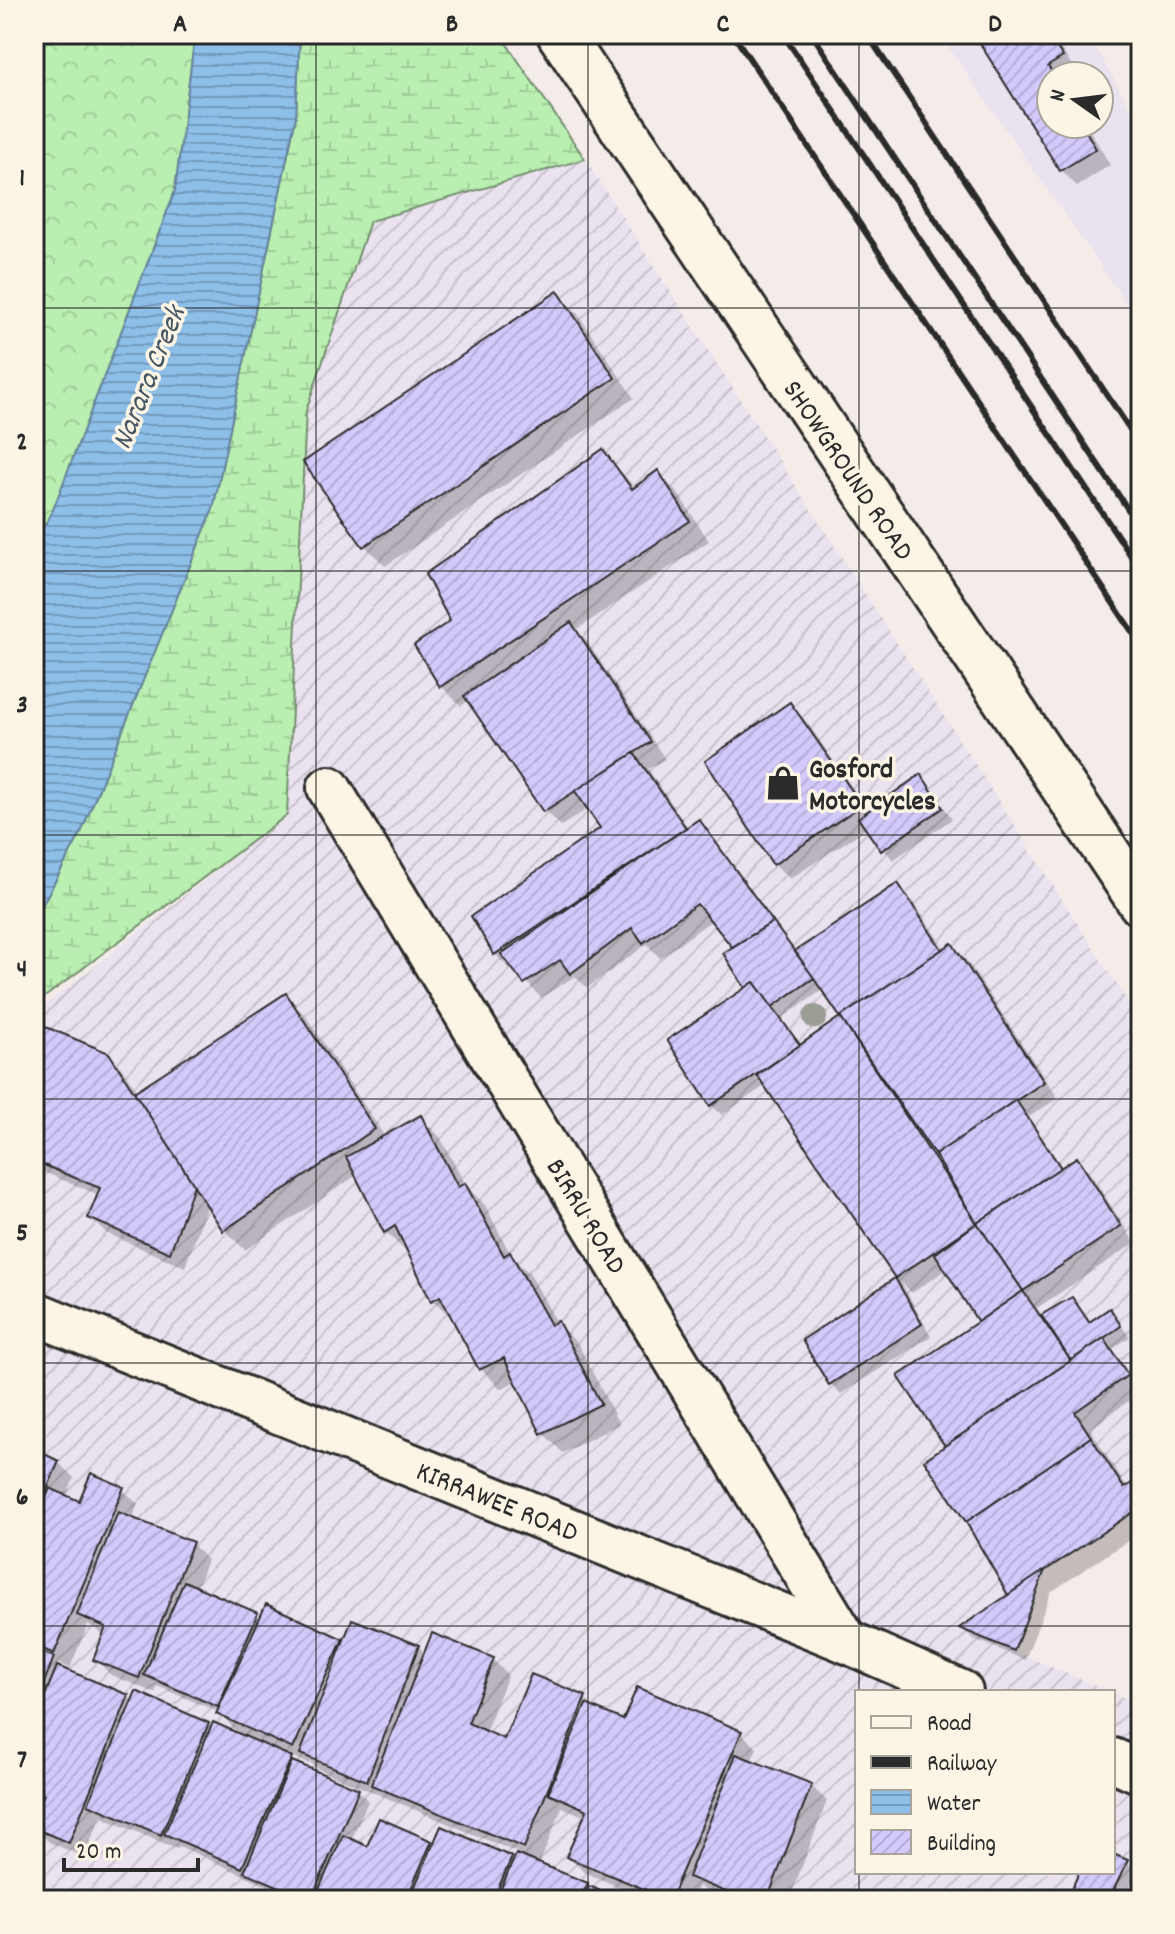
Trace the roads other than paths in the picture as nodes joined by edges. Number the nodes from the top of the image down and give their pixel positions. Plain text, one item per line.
1 (560, 34) edge
2 (329, 788) dead end
3 (1141, 903) edge
4 (34, 1313) edge
5 (846, 1641) junction
6 (956, 1690) edge
7 (1115, 1761) edge
8 (1141, 1772) edge

1 - 3 street, SHOWGROUND ROAD
2 - 5 street, BIRRU ROAD
4 - 5 street, KIRRAWEE ROAD
5 - 6 street, KIRRAWEE ROAD
7 - 8 street

